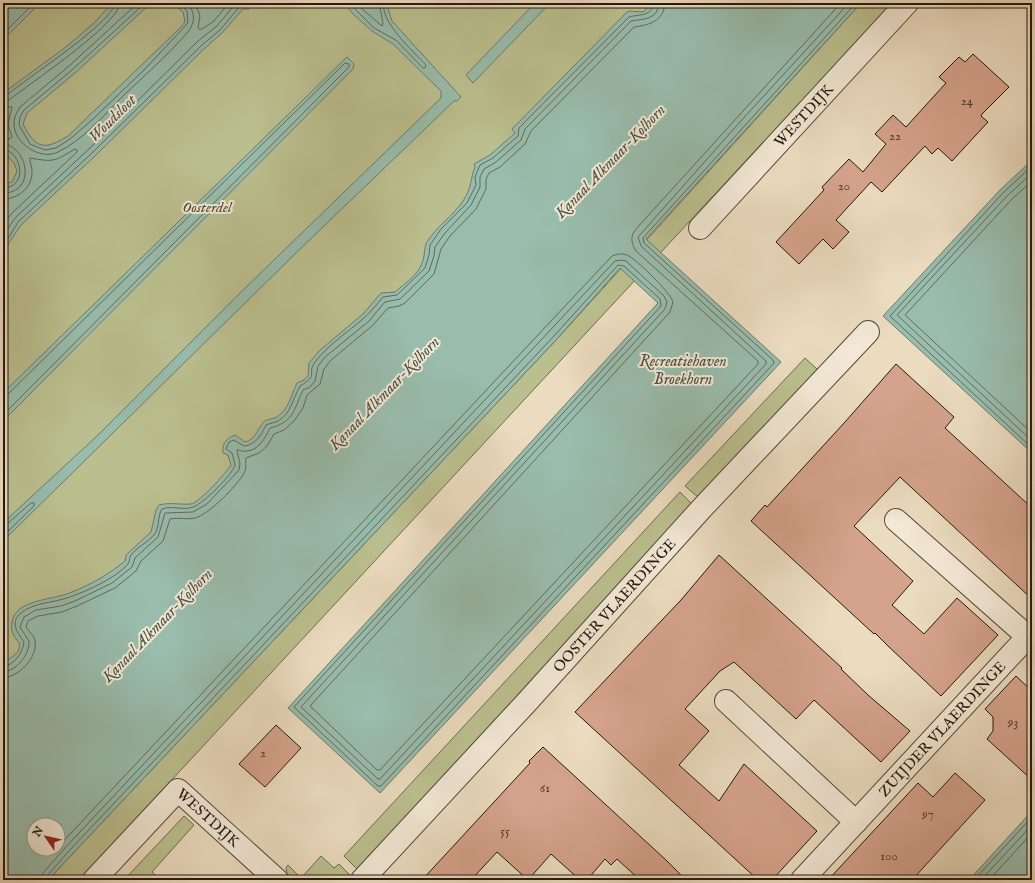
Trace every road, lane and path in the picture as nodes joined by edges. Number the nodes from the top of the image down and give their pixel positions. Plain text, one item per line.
1 (907, 3) edge
2 (700, 228) dead end
3 (868, 332) dead end
4 (896, 520) dead end
5 (1030, 635) edge
6 (726, 702) dead end
7 (856, 822) junction
8 (94, 880) edge
9 (277, 880) edge
10 (362, 880) edge
11 (802, 880) edge

1 - 2 street, WESTDIJK
3 - 10 street, OOSTER VLAERDINGE
4 - 5 street, ZUIJDER VLAERDINGE
5 - 7 street, ZUIJDER VLAERDINGE
6 - 7 street
7 - 11 street, ZUIJDER VLAERDINGE
8 - 9 street, WESTDIJK

